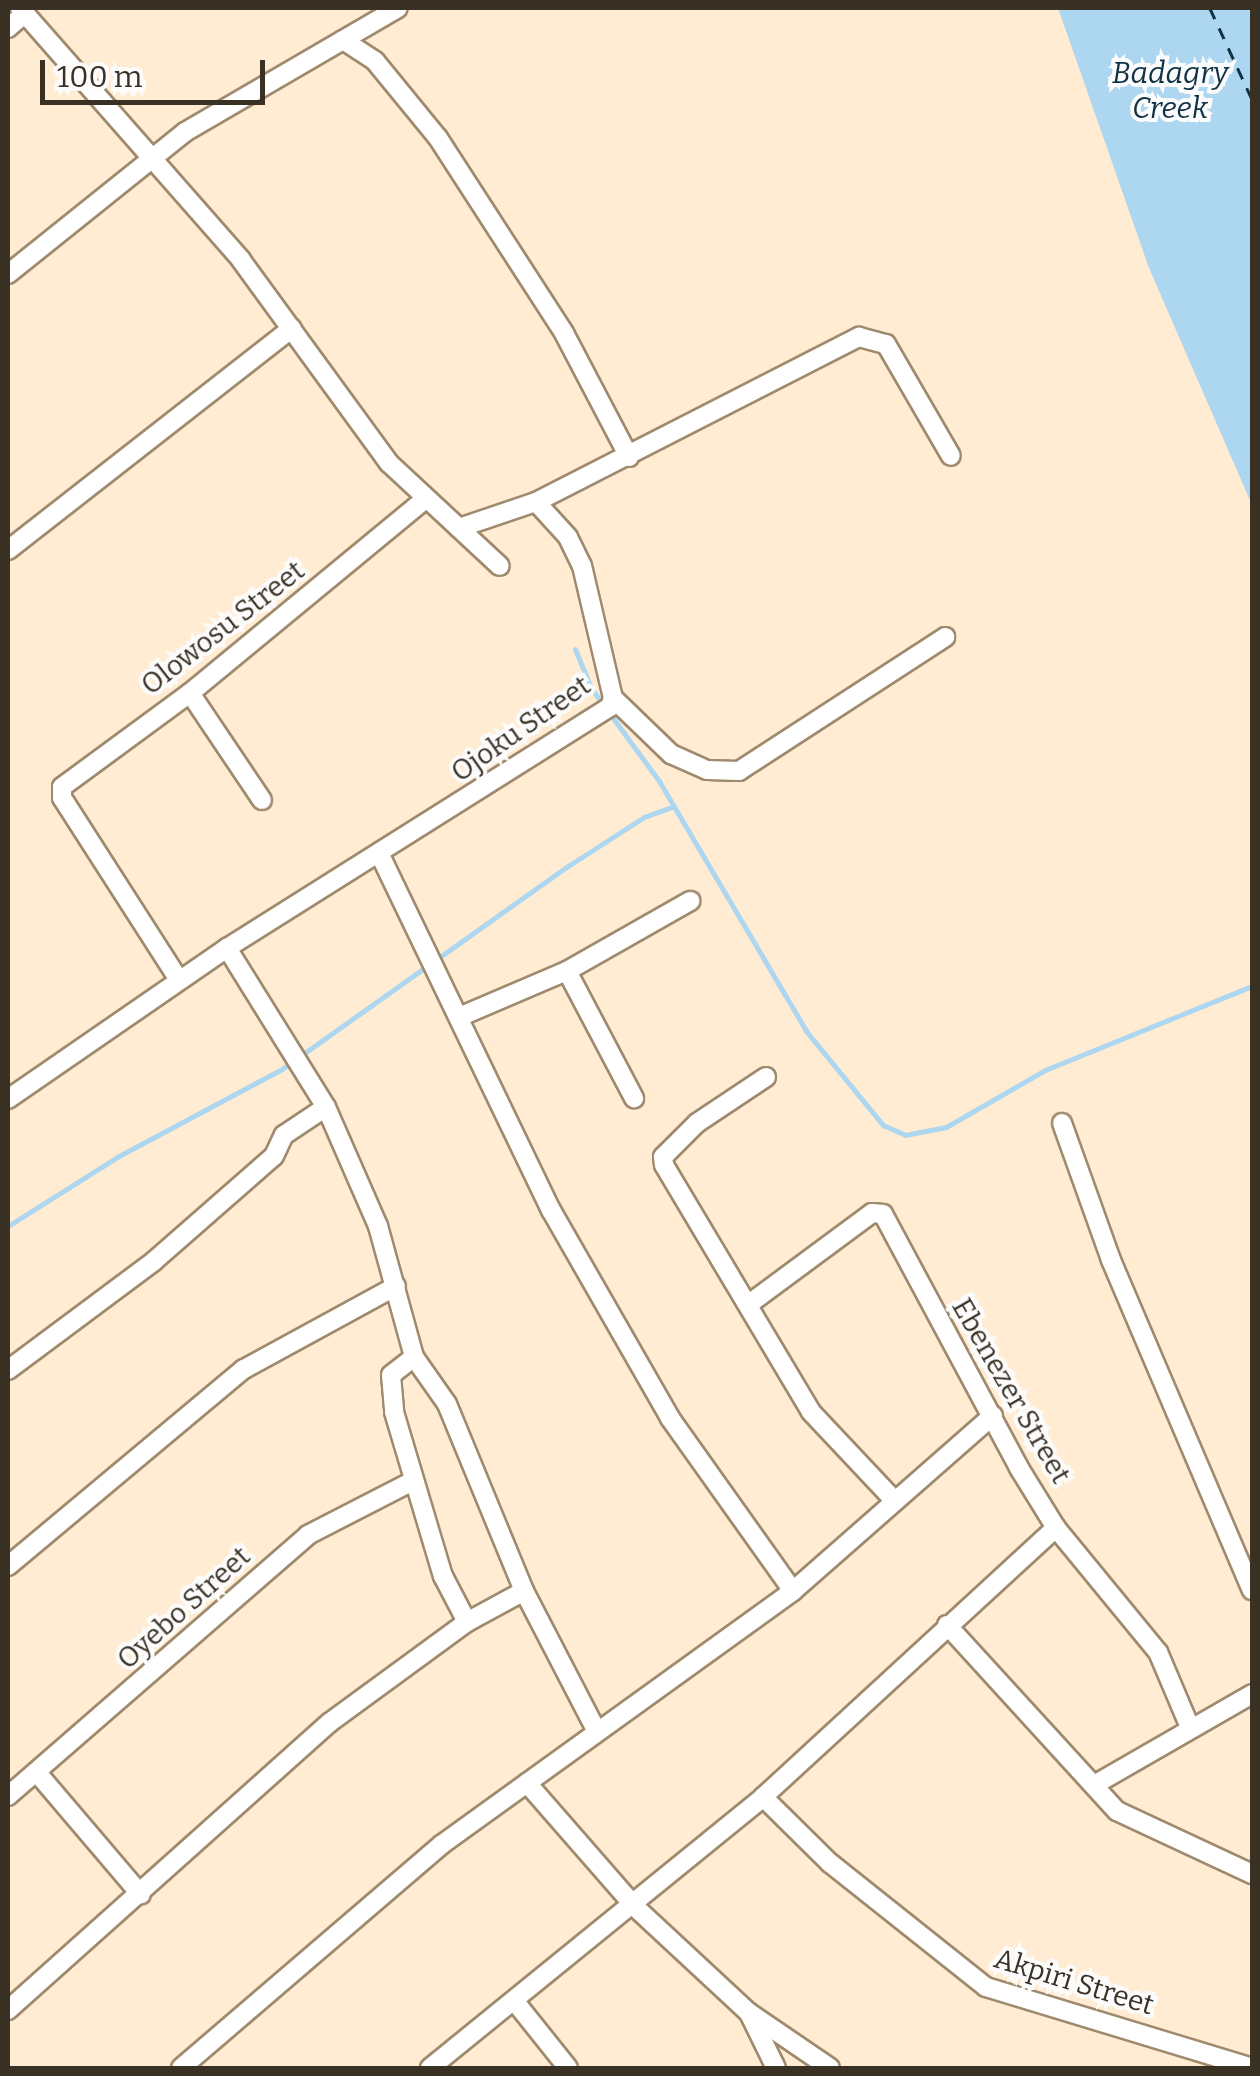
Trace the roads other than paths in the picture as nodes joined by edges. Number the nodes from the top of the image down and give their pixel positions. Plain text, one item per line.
1 (398, 8) edge
2 (22, 11) edge
3 (8, 28) edge
4 (344, 40) junction
5 (152, 156) junction
6 (8, 274) edge
7 (292, 328) junction
8 (951, 456) dead end
9 (629, 457) junction
10 (426, 500) junction
11 (536, 502) junction
12 (459, 528) junction
13 (8, 550) edge
14 (500, 566) dead end
15 (944, 637) dead end
16 (190, 693) junction
17 (607, 707) junction
18 (262, 800) dead end
19 (381, 856) junction
20 (690, 901) dead end
21 (227, 948) junction
22 (567, 970) junction
23 (180, 980) junction
24 (459, 1016) junction
25 (766, 1077) dead end
26 (634, 1098) dead end
27 (8, 1099) edge
28 (326, 1107) junction
29 (1062, 1123) dead end
30 (396, 1286) junction
31 (749, 1304) junction
32 (414, 1357) junction
33 (8, 1370) edge
34 (992, 1416) junction
35 (411, 1482) junction
36 (895, 1501) junction
37 (1056, 1528) junction
38 (8, 1566) edge
39 (1252, 1590) edge
40 (793, 1591) junction
41 (524, 1592) junction
42 (468, 1622) junction
43 (946, 1625) junction
44 (1252, 1694) edge
45 (1188, 1726) junction
46 (595, 1728) junction
47 (39, 1775) junction
48 (527, 1783) junction
49 (1094, 1785) junction
50 (8, 1796) edge
51 (763, 1797) junction
52 (1252, 1874) edge
53 (141, 1895) junction
54 (636, 1907) junction
55 (516, 2003) junction
56 (8, 2010) edge
57 (748, 2012) junction
58 (181, 2068) edge
59 (430, 2068) edge
60 (568, 2068) edge
61 (776, 2068) edge
62 (830, 2068) edge
63 (1252, 2068) edge

1 - 4 street
2 - 3 street
2 - 5 street
4 - 5 street
4 - 9 street
5 - 6 street
5 - 7 street
7 - 10 street
7 - 13 street
8 - 9 street
9 - 11 street
10 - 12 street
10 - 16 street, Olowosu Street
11 - 12 street
11 - 17 street, Ojoku Street
12 - 14 street
15 - 17 street
16 - 18 street
16 - 23 street, Olowosu Street
17 - 19 street, Ojoku Street
19 - 21 street, Ojoku Street
19 - 24 street
20 - 22 street
21 - 23 street, Ojoku Street
21 - 28 street
22 - 24 street
22 - 26 street
23 - 27 street, Ojoku Street
24 - 40 street
25 - 31 street
28 - 30 street
28 - 33 street
29 - 39 street
30 - 32 street
30 - 38 street
31 - 34 street, Ebenezer Street
31 - 36 street
32 - 35 street
32 - 41 street
34 - 36 street
34 - 37 street, Ebenezer Street
35 - 42 street
35 - 47 street, Oyebo Street
36 - 40 street
37 - 43 street
37 - 45 street, Ebenezer Street
40 - 46 street
41 - 42 street
41 - 46 street
42 - 53 street
43 - 49 street
43 - 51 street
44 - 45 street
45 - 49 street
46 - 48 street
47 - 50 street, Oyebo Street
47 - 53 street
48 - 54 street
48 - 58 street
49 - 52 street
51 - 54 street
51 - 63 street, Akpiri Street
53 - 56 street
54 - 55 street
54 - 57 street
55 - 59 street
55 - 60 street
57 - 61 street
57 - 62 street

